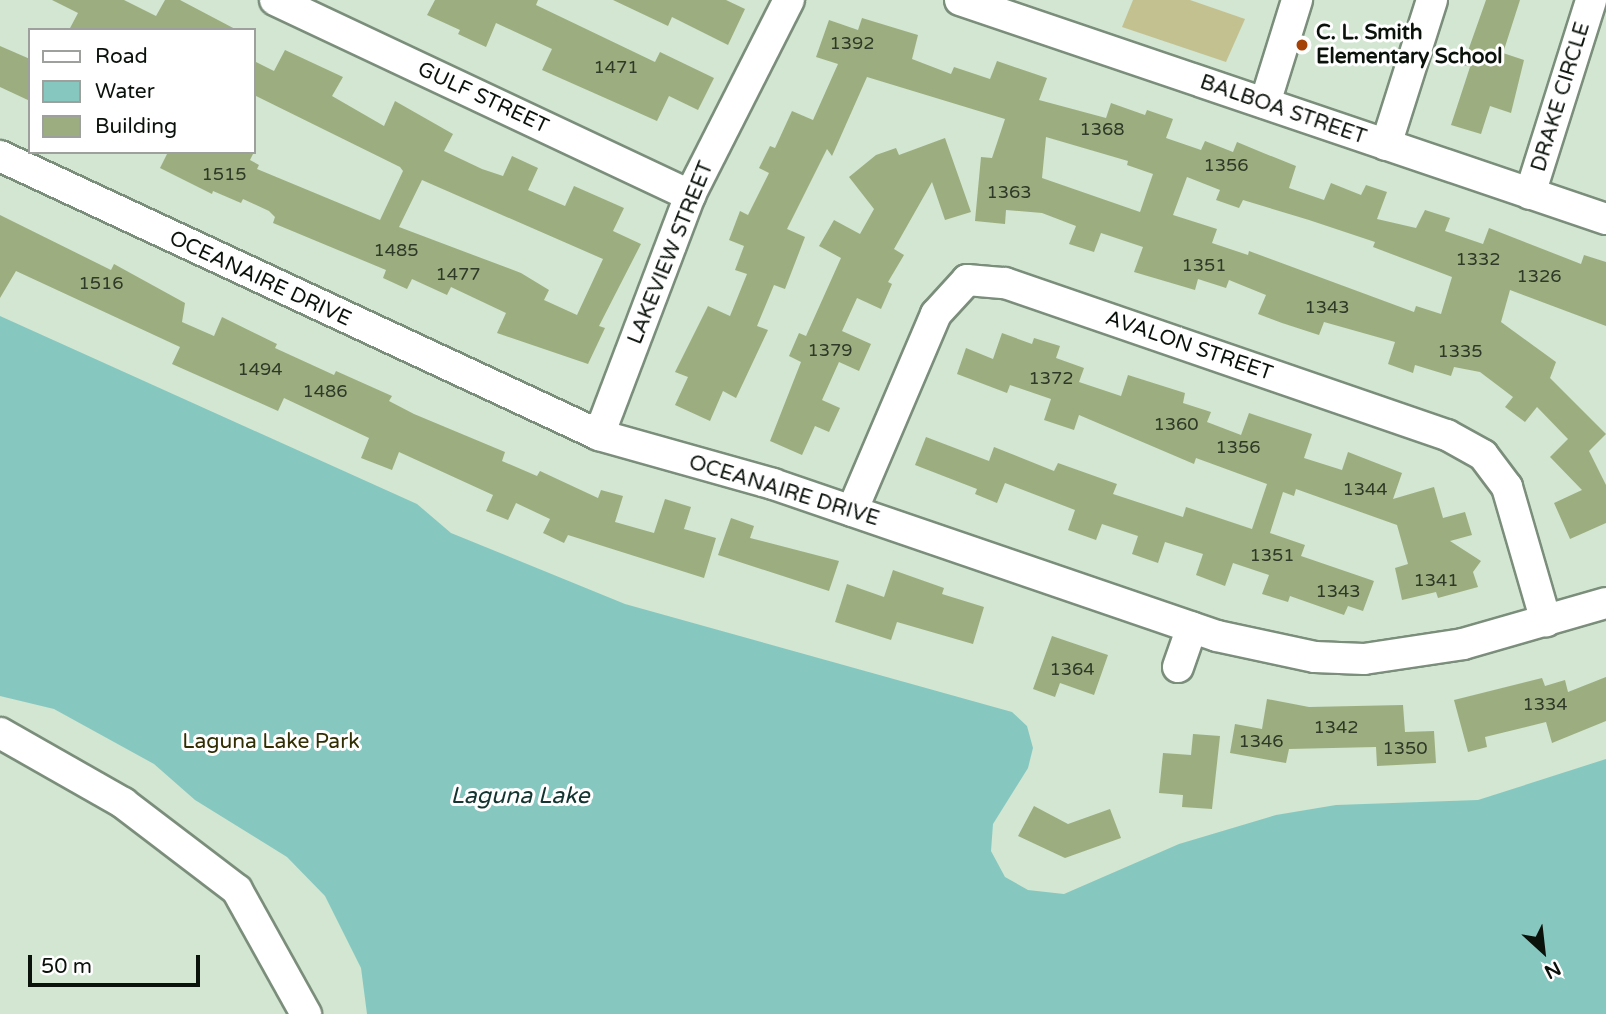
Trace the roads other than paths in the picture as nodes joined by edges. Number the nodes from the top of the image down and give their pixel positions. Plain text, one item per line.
1 (275, 0) edge
2 (789, 0) edge
3 (960, 0) edge
4 (1297, 0) edge
5 (1432, 0) edge
6 (1591, 0) edge
7 (1265, 103) junction
8 (1386, 145) junction
9 (0, 156) edge
10 (1531, 194) junction
11 (691, 195) junction
12 (1606, 219) edge
13 (598, 435) junction
14 (852, 511) junction
15 (1606, 603) edge
16 (1546, 621) junction
17 (1192, 627) junction
18 (1178, 667) dead end
19 (0, 733) edge
20 (306, 1014) edge

1 - 11 street, GULF STREET
2 - 11 street, LAKEVIEW STREET
3 - 7 street, BALBOA STREET
4 - 7 street
5 - 8 street
6 - 10 street, DRAKE CIRCLE
7 - 8 street, BALBOA STREET
8 - 10 street, BALBOA STREET
9 - 13 street, OCEANAIRE DRIVE
10 - 12 street, BALBOA STREET
11 - 13 street, LAKEVIEW STREET
13 - 14 street, OCEANAIRE DRIVE
14 - 16 street, AVALON STREET
14 - 17 street, OCEANAIRE DRIVE
15 - 16 street, OCEANAIRE DRIVE
16 - 17 street, OCEANAIRE DRIVE
17 - 18 street
19 - 20 street

